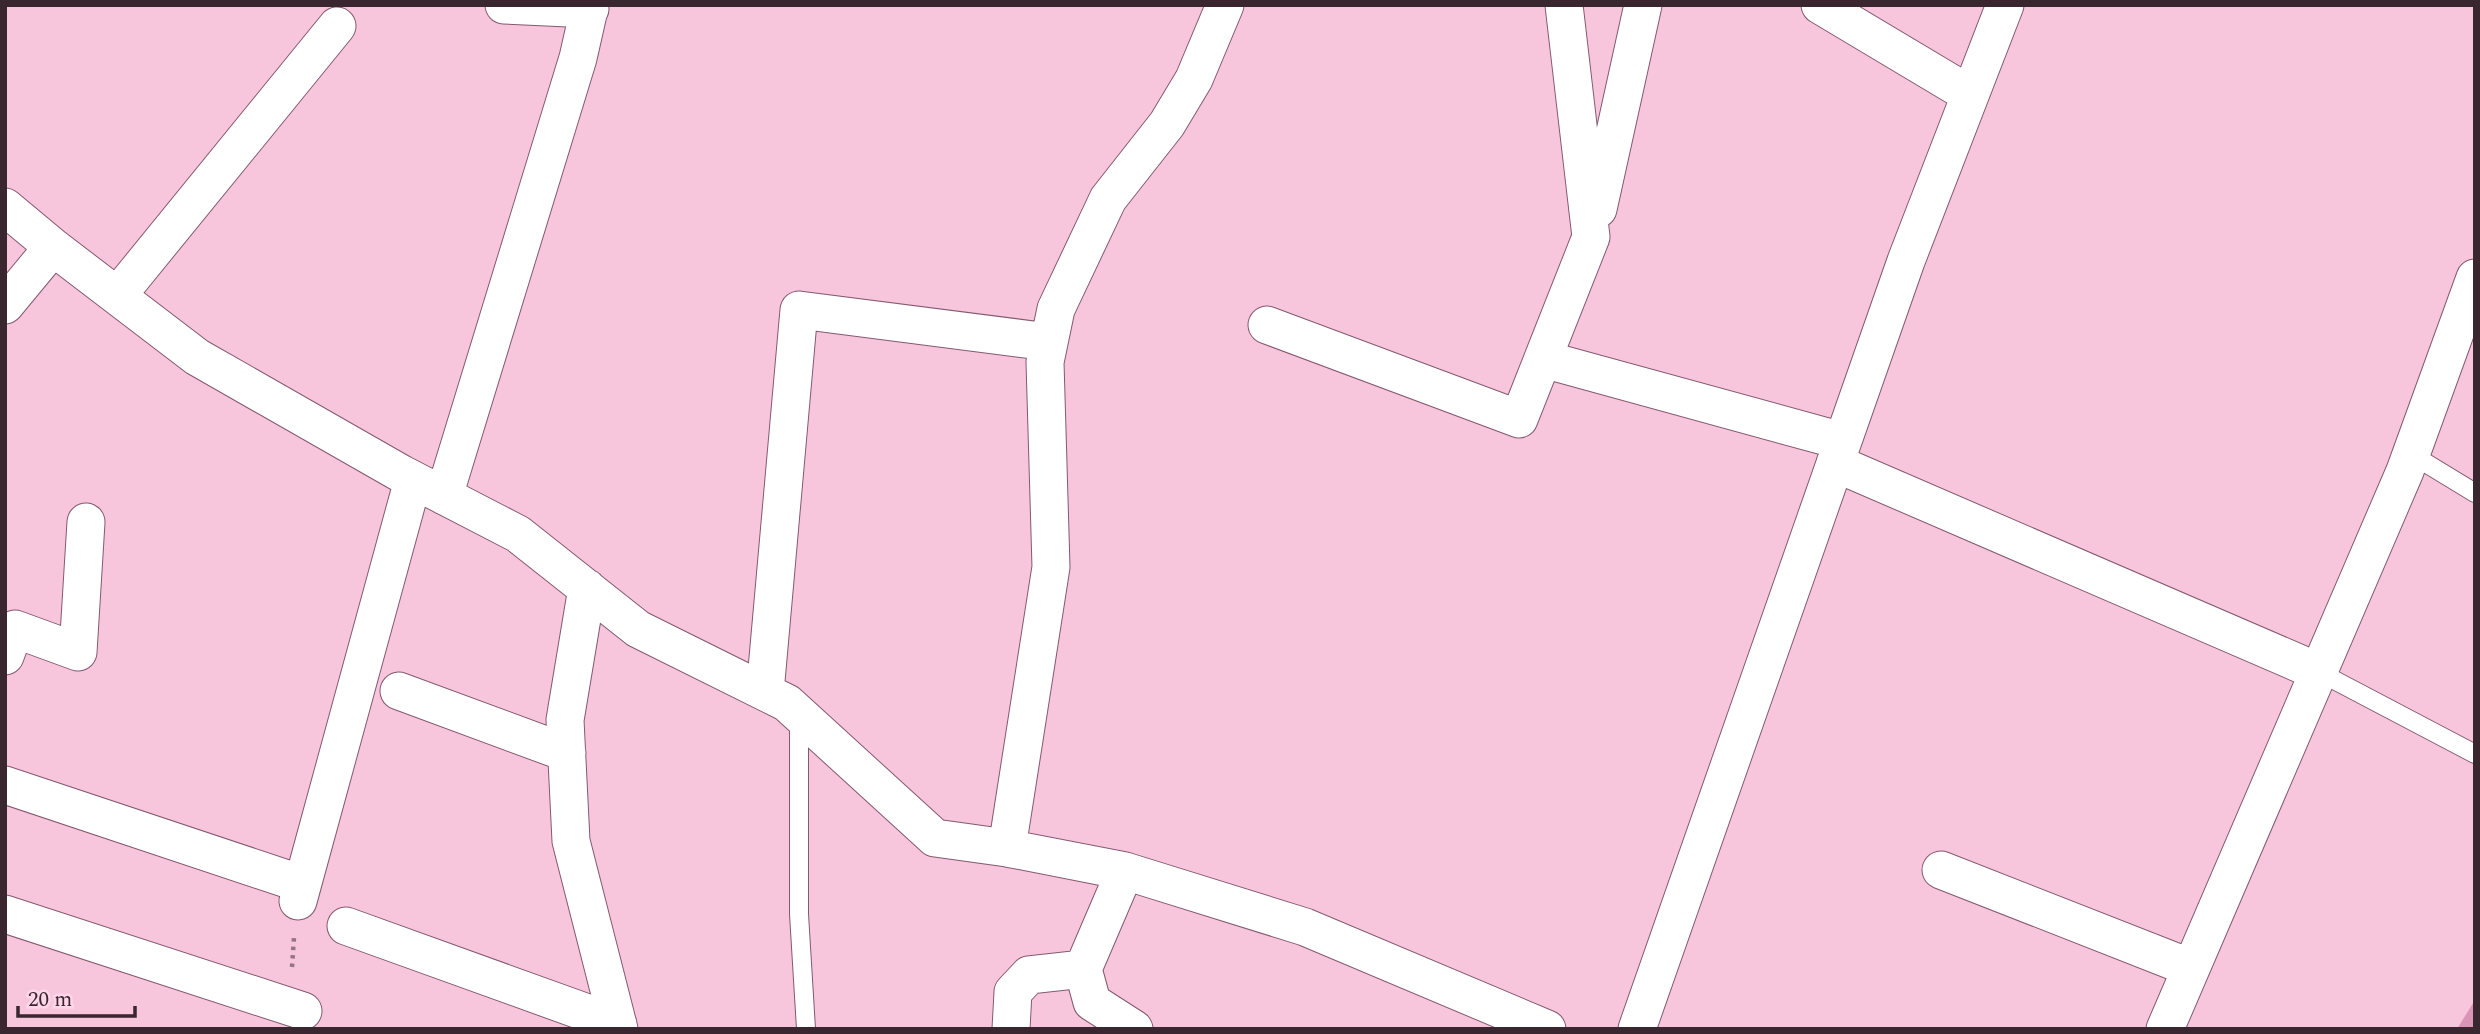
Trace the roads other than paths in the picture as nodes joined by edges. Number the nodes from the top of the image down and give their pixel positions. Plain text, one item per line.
1 (504, 5) edge
2 (1225, 5) edge
3 (1564, 5) edge
4 (1643, 5) edge
5 (1820, 5) edge
6 (2005, 5) edge
7 (590, 7) edge
8 (337, 26) dead end
9 (1969, 94) junction
10 (5, 207) edge
11 (1591, 237) junction
12 (53, 247) junction
13 (2475, 278) edge
14 (117, 296) junction
15 (5, 305) edge
16 (1266, 325) dead end
17 (1049, 342) junction
18 (1543, 359) junction
19 (1839, 452) junction
20 (2411, 454) junction
21 (428, 488) junction
22 (2475, 493) edge
23 (86, 522) dead end
24 (587, 589) junction
25 (5, 656) edge
26 (2319, 672) junction
27 (399, 691) dead end
28 (765, 692) junction
29 (799, 714) junction
30 (567, 753) junction
31 (2475, 754) edge
32 (5, 785) edge
33 (1007, 848) junction
34 (1941, 870) dead end
35 (1125, 871) junction
36 (5, 914) edge
37 (346, 926) dead end
38 (2191, 968) junction
39 (1083, 970) junction
40 (303, 1011) dead end
41 (618, 1026) edge
42 (806, 1029) edge
43 (1011, 1029) edge
44 (1134, 1029) edge
45 (1547, 1029) edge
46 (1637, 1029) edge
47 (2165, 1029) edge

1 - 7 street
2 - 17 street
3 - 11 street
4 - 11 street
5 - 9 street
6 - 9 street
7 - 21 street
8 - 14 street
9 - 19 street
10 - 12 street
11 - 18 street
12 - 14 street
12 - 15 street
13 - 20 street
14 - 21 street
16 - 18 street
17 - 28 street
17 - 33 street
18 - 19 street
19 - 26 street
19 - 46 street
20 - 22 lane
20 - 26 street
21 - 24 street
21 - 32 street
23 - 25 street
24 - 28 street
24 - 30 street
26 - 31 lane
26 - 38 street
27 - 30 street
28 - 29 street
29 - 33 street
29 - 42 lane
30 - 41 street
33 - 35 street
34 - 38 street
35 - 39 street
35 - 45 street
36 - 40 street
37 - 41 street
38 - 47 street
39 - 43 street
39 - 44 street

